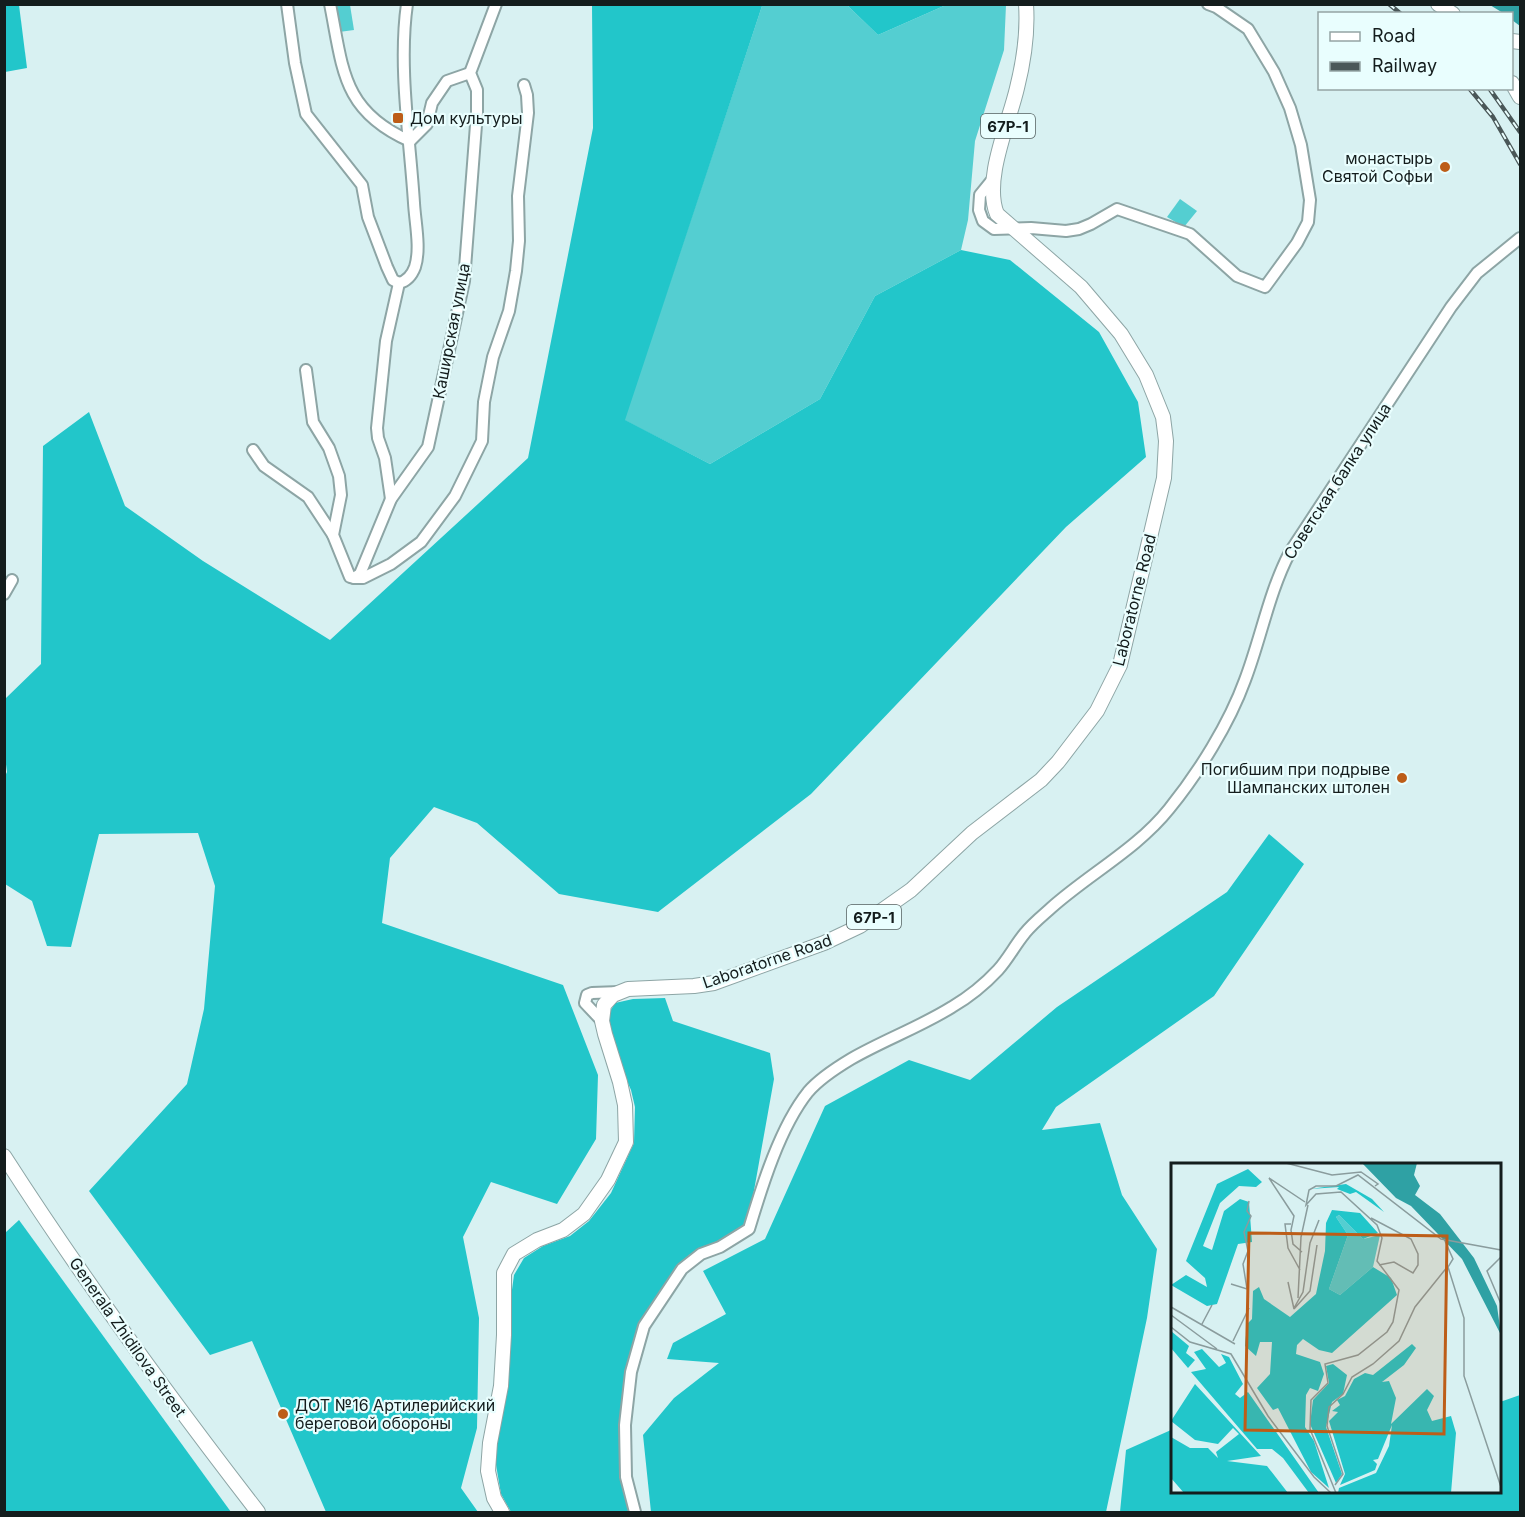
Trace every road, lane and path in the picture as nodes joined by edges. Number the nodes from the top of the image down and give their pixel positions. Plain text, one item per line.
1 (287, 4) edge
2 (330, 4) edge
3 (407, 4) edge
4 (496, 4) edge
5 (1026, 4) edge
6 (1208, 4) edge
7 (470, 73) junction
8 (524, 86) dead end
9 (410, 141) junction
10 (1017, 232) junction
11 (1521, 238) edge
12 (399, 283) junction
13 (306, 370) dead end
14 (253, 450) dead end
15 (391, 498) junction
16 (333, 535) junction
17 (357, 576) junction
18 (12, 580) dead end
19 (4, 594) edge
20 (620, 992) junction
21 (602, 1021) junction
22 (4, 1156) edge
23 (258, 1512) edge
24 (502, 1512) edge
25 (634, 1512) edge

1 - 12 street
2 - 9 street
3 - 9 street
4 - 7 street
5 - 10 main road, 67Р-1
6 - 10 street
7 - 9 street
7 - 15 street, Каширская улица
8 - 17 street
9 - 12 street
10 - 20 main road, Laboratorne Road / 67Р-1
11 - 25 street, Советская балка улица
12 - 15 street
13 - 16 street
14 - 16 street
15 - 17 street, Каширская улица
16 - 17 street
18 - 19 street
20 - 21 main road
20 - 21 street
21 - 24 main road
22 - 23 main road, Generala Zhidilova Street

